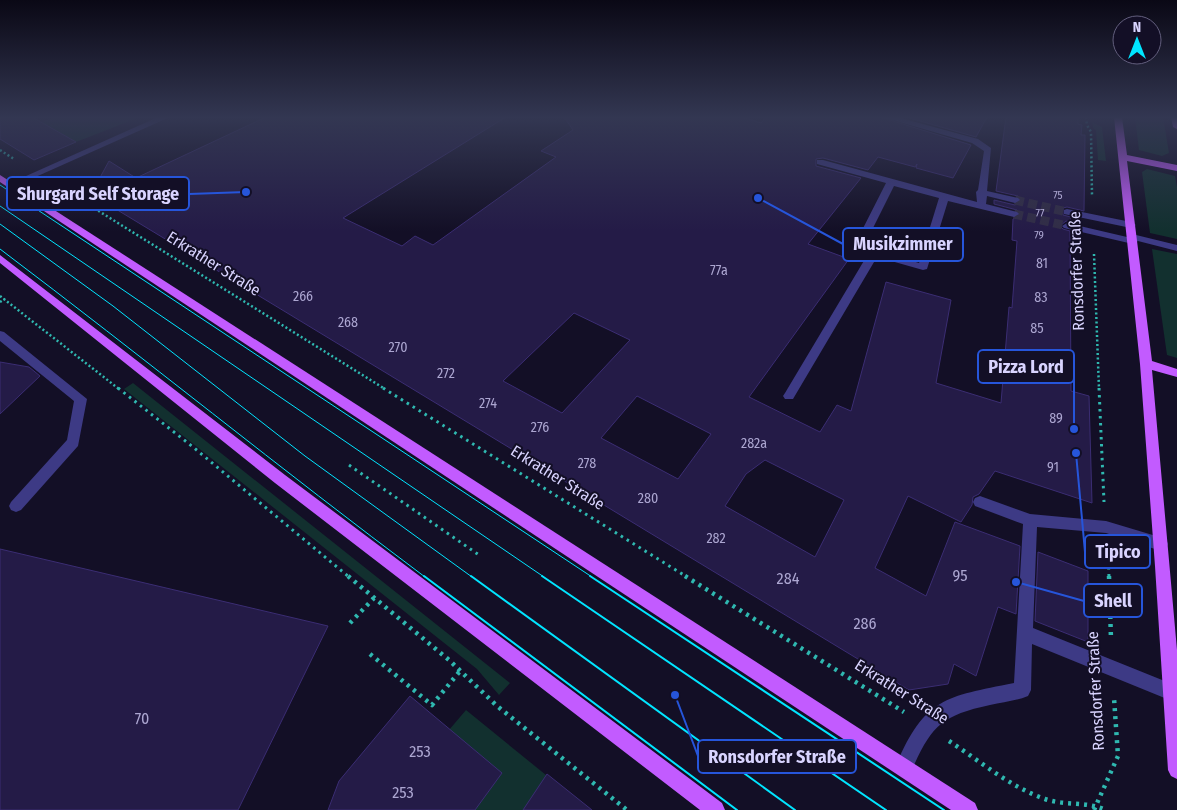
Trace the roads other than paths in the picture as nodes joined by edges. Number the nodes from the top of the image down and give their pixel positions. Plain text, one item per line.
1 (80, 155) edge
2 (987, 155) edge
3 (1122, 157) joint
4 (820, 162) dead end
5 (1177, 168) edge
6 (5, 181) edge
7 (891, 182) junction
8 (981, 192) junction
9 (944, 197) junction
10 (1015, 200) tunnel mouth
11 (981, 206) junction
12 (1067, 212) tunnel mouth
13 (1014, 214) tunnel mouth
14 (1067, 226) tunnel mouth
15 (1132, 234) junction
16 (1177, 248) edge
17 (874, 253) junction
18 (0, 258) edge
19 (0, 335) edge
20 (1146, 364) junction
21 (1177, 373) edge
22 (789, 396) dead end
23 (980, 502) dead end
24 (16, 506) dead end
25 (1030, 520) junction
26 (1161, 544) junction
27 (1025, 633) junction
28 (1173, 645) edge
29 (1172, 692) junction
30 (904, 768) junction
31 (1177, 770) edge
32 (715, 810) edge
33 (968, 810) edge

1 - 6 lane
2 - 8 lane
3 - 5 main road
3 - 15 main road
4 - 7 lane
6 - 30 main road
7 - 9 lane
7 - 17 lane
8 - 10 lane
8 - 11 lane
9 - 11 lane
9 - 17 lane
11 - 13 lane
12 - 15 lane
14 - 15 lane
15 - 16 lane
15 - 20 main road
17 - 22 lane
18 - 32 main road
19 - 24 lane
20 - 21 main road
20 - 26 main road
23 - 25 lane
25 - 26 lane
25 - 27 lane
26 - 28 main road
27 - 29 lane
27 - 30 lane
28 - 29 main road
29 - 31 main road
30 - 33 main road

